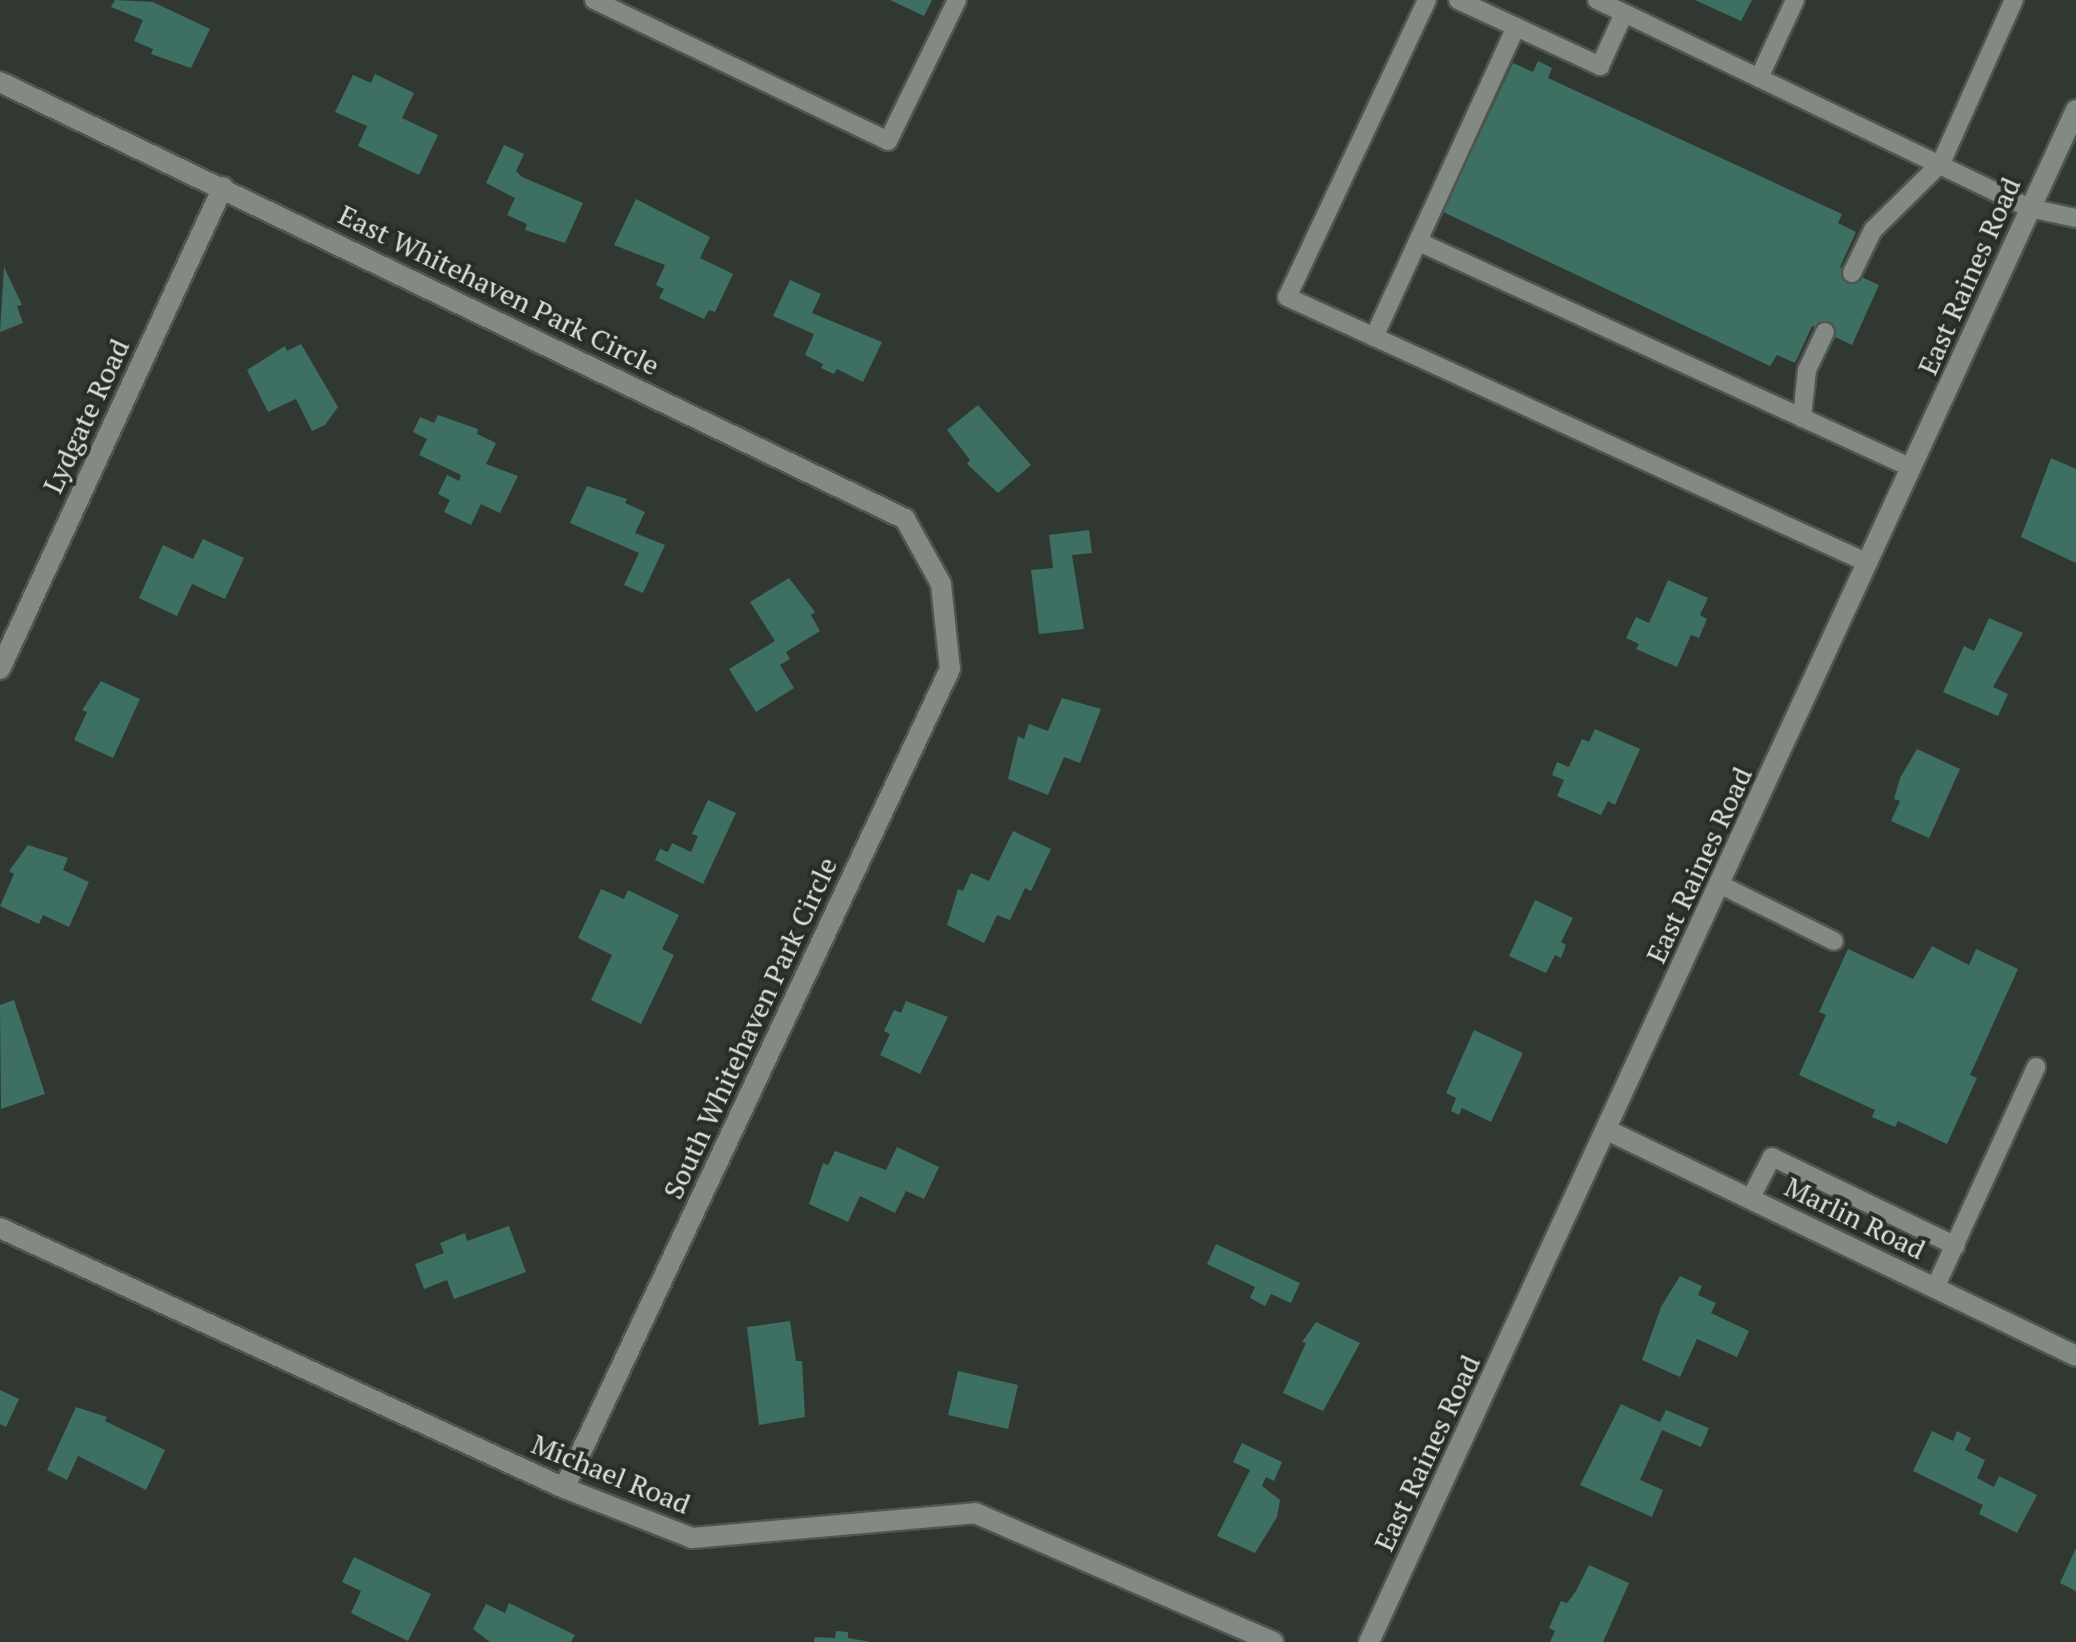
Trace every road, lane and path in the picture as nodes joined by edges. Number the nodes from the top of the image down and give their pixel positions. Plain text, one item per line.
1 (594, 0) edge
2 (957, 0) edge
3 (1427, 0) edge
4 (1458, 0) edge
5 (1597, 0) edge
6 (1795, 0) edge
7 (2014, 0) edge
8 (1624, 13) junction
9 (1521, 30) junction
10 (1759, 78) junction
11 (0, 82) edge
12 (2076, 110) edge
13 (2070, 140) edge
14 (1941, 163) junction
15 (223, 187) junction
16 (2030, 208) junction
17 (2076, 218) edge
18 (1419, 242) junction
19 (1852, 273) dead end
20 (1825, 332) dead end
21 (1374, 337) junction
22 (1802, 418) junction
23 (1912, 468) junction
24 (1868, 563) junction
25 (941, 584) joint
26 (0, 669) edge
27 (1721, 885) junction
28 (1834, 941) dead end
29 (2036, 1067) dead end
30 (1609, 1131) junction
31 (1750, 1199) junction
32 (0, 1228) edge
33 (1956, 1246) junction
34 (1935, 1288) junction
35 (2076, 1356) edge
36 (564, 1488) junction
37 (1273, 1642) edge
38 (1369, 1642) edge

1 - 2 lane
3 - 21 lane
4 - 9 lane
5 - 8 lane
6 - 10 lane
7 - 14 lane
8 - 9 lane
8 - 10 lane
9 - 18 lane
10 - 14 lane
11 - 15 street, East Whitehaven Park Circle
12 - 13 street, East Raines Road
13 - 16 street, East Raines Road
14 - 16 lane
14 - 19 lane
15 - 25 street, East Whitehaven Park Circle
15 - 26 street, Lydgate Road
16 - 17 lane
16 - 23 street, East Raines Road
18 - 21 lane
18 - 22 lane
20 - 22 lane
21 - 24 lane
22 - 23 lane
23 - 24 street, East Raines Road
24 - 27 street, East Raines Road
25 - 36 street, South Whitehaven Park Circle
27 - 28 lane
27 - 30 street, East Raines Road
29 - 33 lane
30 - 31 street, Marlin Road
30 - 38 street, East Raines Road
31 - 33 lane
31 - 34 street, Marlin Road
32 - 36 street, Michael Road
33 - 34 lane
34 - 35 street, Marlin Road
36 - 37 street, Michael Road

